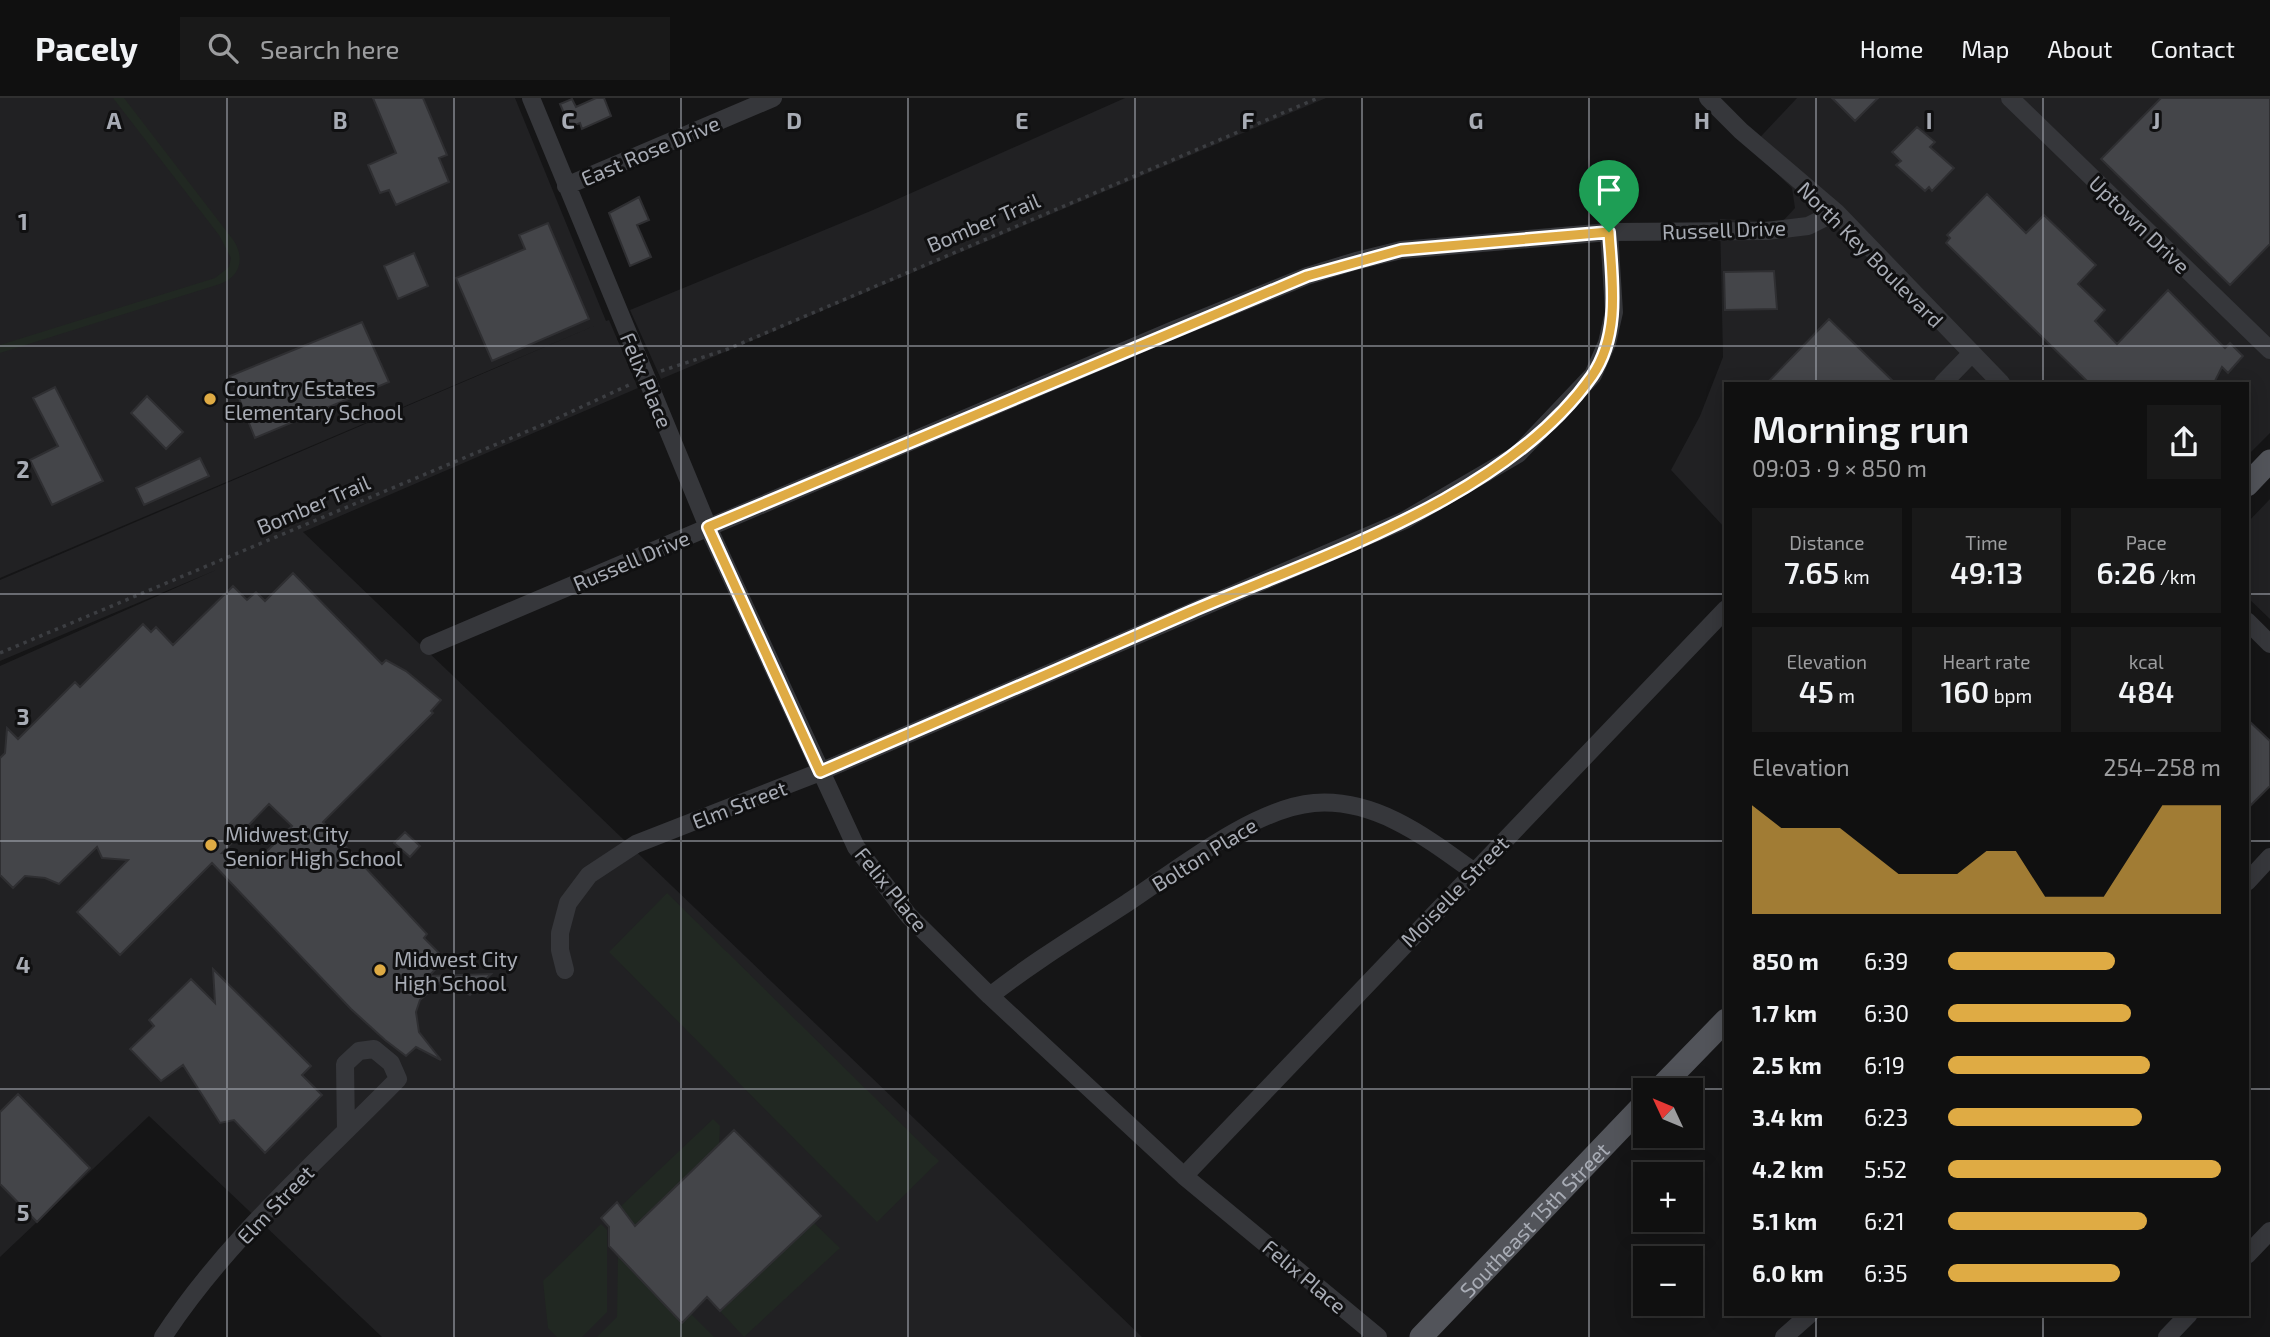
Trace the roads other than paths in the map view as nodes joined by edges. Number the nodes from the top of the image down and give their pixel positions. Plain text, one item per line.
1 (531, 98) edge
2 (773, 98) edge
3 (1708, 98) edge
4 (2010, 98) edge
5 (566, 186) junction
6 (1836, 212) junction
7 (1609, 232) junction
8 (2270, 350) edge
9 (1971, 354) junction
10 (1944, 382) edge
11 (2000, 382) edge
12 (2270, 461) edge
13 (2249, 483) edge
14 (708, 527) junction
15 (1724, 611) edge
16 (2249, 623) edge
17 (2270, 644) edge
18 (429, 646) dead end
19 (820, 772) junction
20 (2270, 858) edge
21 (1473, 871) junction
22 (2249, 880) edge
23 (565, 970) dead end
24 (990, 996) junction
25 (1724, 1022) edge
26 (1670, 1078) edge
27 (1633, 1116) edge
28 (346, 1132) junction
29 (1184, 1176) junction
30 (2270, 1231) edge
31 (2249, 1253) edge
32 (1808, 1316) edge
33 (2187, 1316) edge
34 (163, 1337) edge
35 (1378, 1337) edge
36 (1421, 1337) edge
37 (1784, 1337) edge
38 (2167, 1337) edge

1 - 5 street, Felix Place
2 - 5 street, East Rose Drive
3 - 6 street, North Key Boulevard
4 - 8 street, Uptown Drive
5 - 14 street, Felix Place
6 - 7 street, Russell Drive
6 - 9 street, North Key Boulevard
7 - 14 street, Russell Drive
7 - 19 street, Elm Street
9 - 10 street
9 - 11 street, North Key Boulevard
12 - 13 main road
14 - 18 street, Russell Drive
14 - 19 street, Felix Place
15 - 21 street, Moiselle Street
16 - 17 street
19 - 23 street, Elm Street
19 - 24 street, Felix Place
20 - 22 street
21 - 24 street, Bolton Place
21 - 29 street, Moiselle Street
24 - 29 street, Felix Place
25 - 26 main road
27 - 36 main road, Southeast 15th Street
28 - 28 street, Elm Street
28 - 34 street, Elm Street
29 - 35 street, Felix Place
30 - 31 street
32 - 37 street
33 - 38 street

